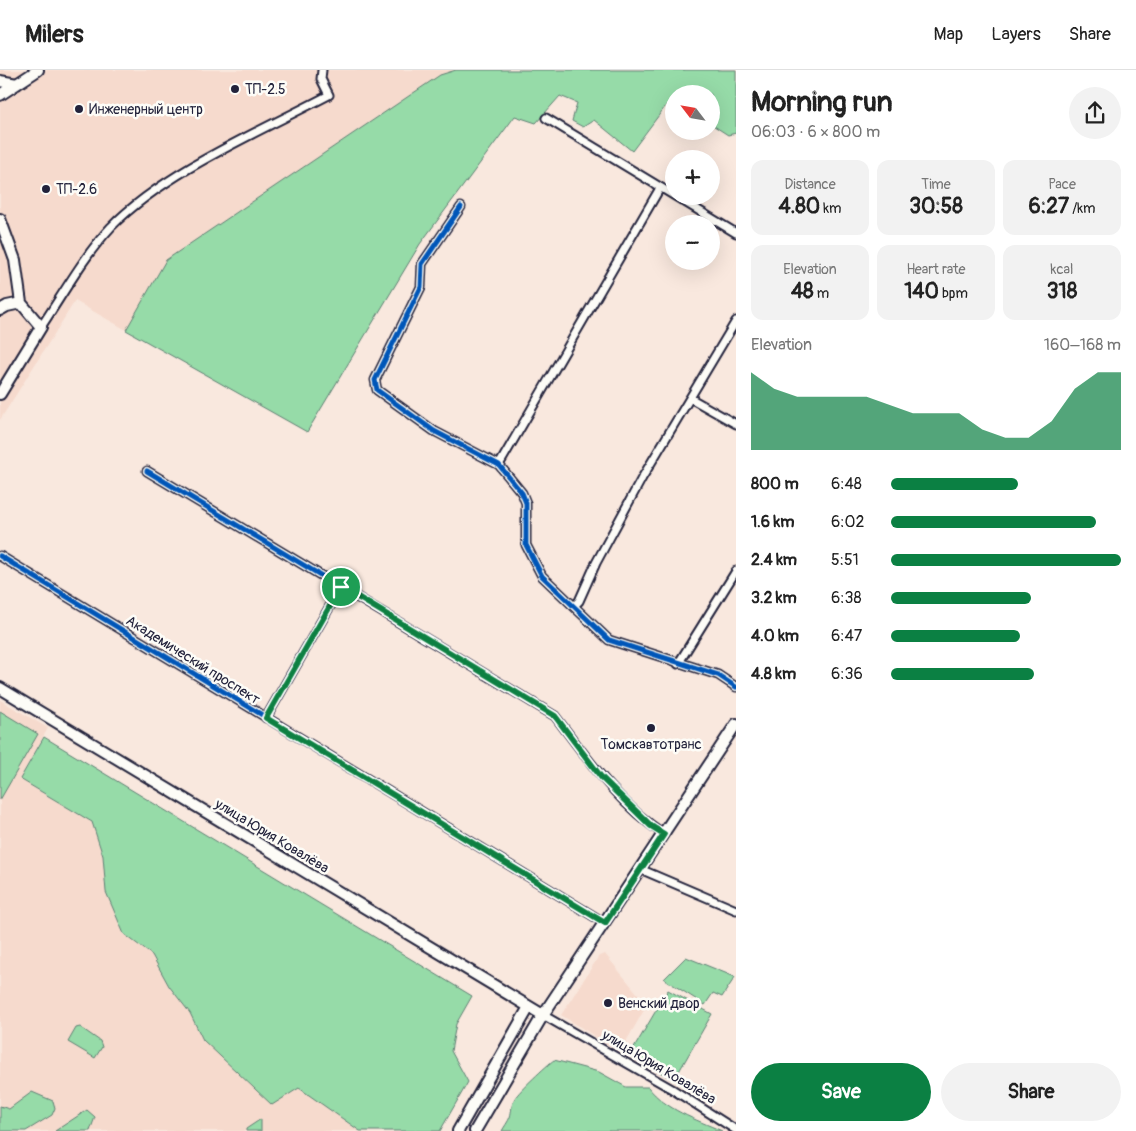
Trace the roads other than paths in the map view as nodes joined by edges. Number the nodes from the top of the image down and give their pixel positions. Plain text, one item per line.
1 (38, 70) edge
2 (322, 70) edge
3 (0, 81) edge
4 (17, 84) junction
5 (0, 95) edge
6 (546, 118) dead end
7 (660, 188) junction
8 (461, 207) dead end
9 (0, 219) edge
10 (736, 233) edge
11 (21, 303) junction
12 (0, 310) edge
13 (736, 322) edge
14 (41, 327) junction
15 (0, 394) edge
16 (690, 398) junction
17 (736, 424) edge
18 (499, 465) junction
19 (146, 471) dead end
20 (0, 556) edge
21 (736, 570) edge
22 (341, 587) junction
23 (574, 606) junction
24 (678, 664) junction
25 (736, 687) edge
26 (0, 688) edge
27 (266, 718) junction
28 (736, 724) edge
29 (664, 834) junction
30 (640, 869) junction
31 (736, 910) edge
32 (605, 923) junction
33 (529, 1007) junction
34 (543, 1015) junction
35 (736, 1130) edge
36 (458, 1131) edge
37 (475, 1131) edge

1 - 4 main road
2 - 14 street
3 - 4 main road
4 - 5 main road
6 - 7 street
7 - 10 street
7 - 18 street
8 - 18 street
9 - 11 main road
11 - 12 main road
11 - 14 main road
13 - 16 street
14 - 15 main road
16 - 17 street
16 - 23 street
18 - 23 street
19 - 22 street
20 - 27 street, Академический проспект
21 - 24 street
22 - 27 street
22 - 29 street
23 - 24 street
24 - 25 street
26 - 33 main road, улица Юрия Ковалёва
27 - 32 street, Академический проспект
28 - 29 main road
29 - 30 main road
30 - 31 street
30 - 32 main road
32 - 34 main road
33 - 34 main road
33 - 36 main road
34 - 35 street, улица Юрия Ковалёва
34 - 37 main road

